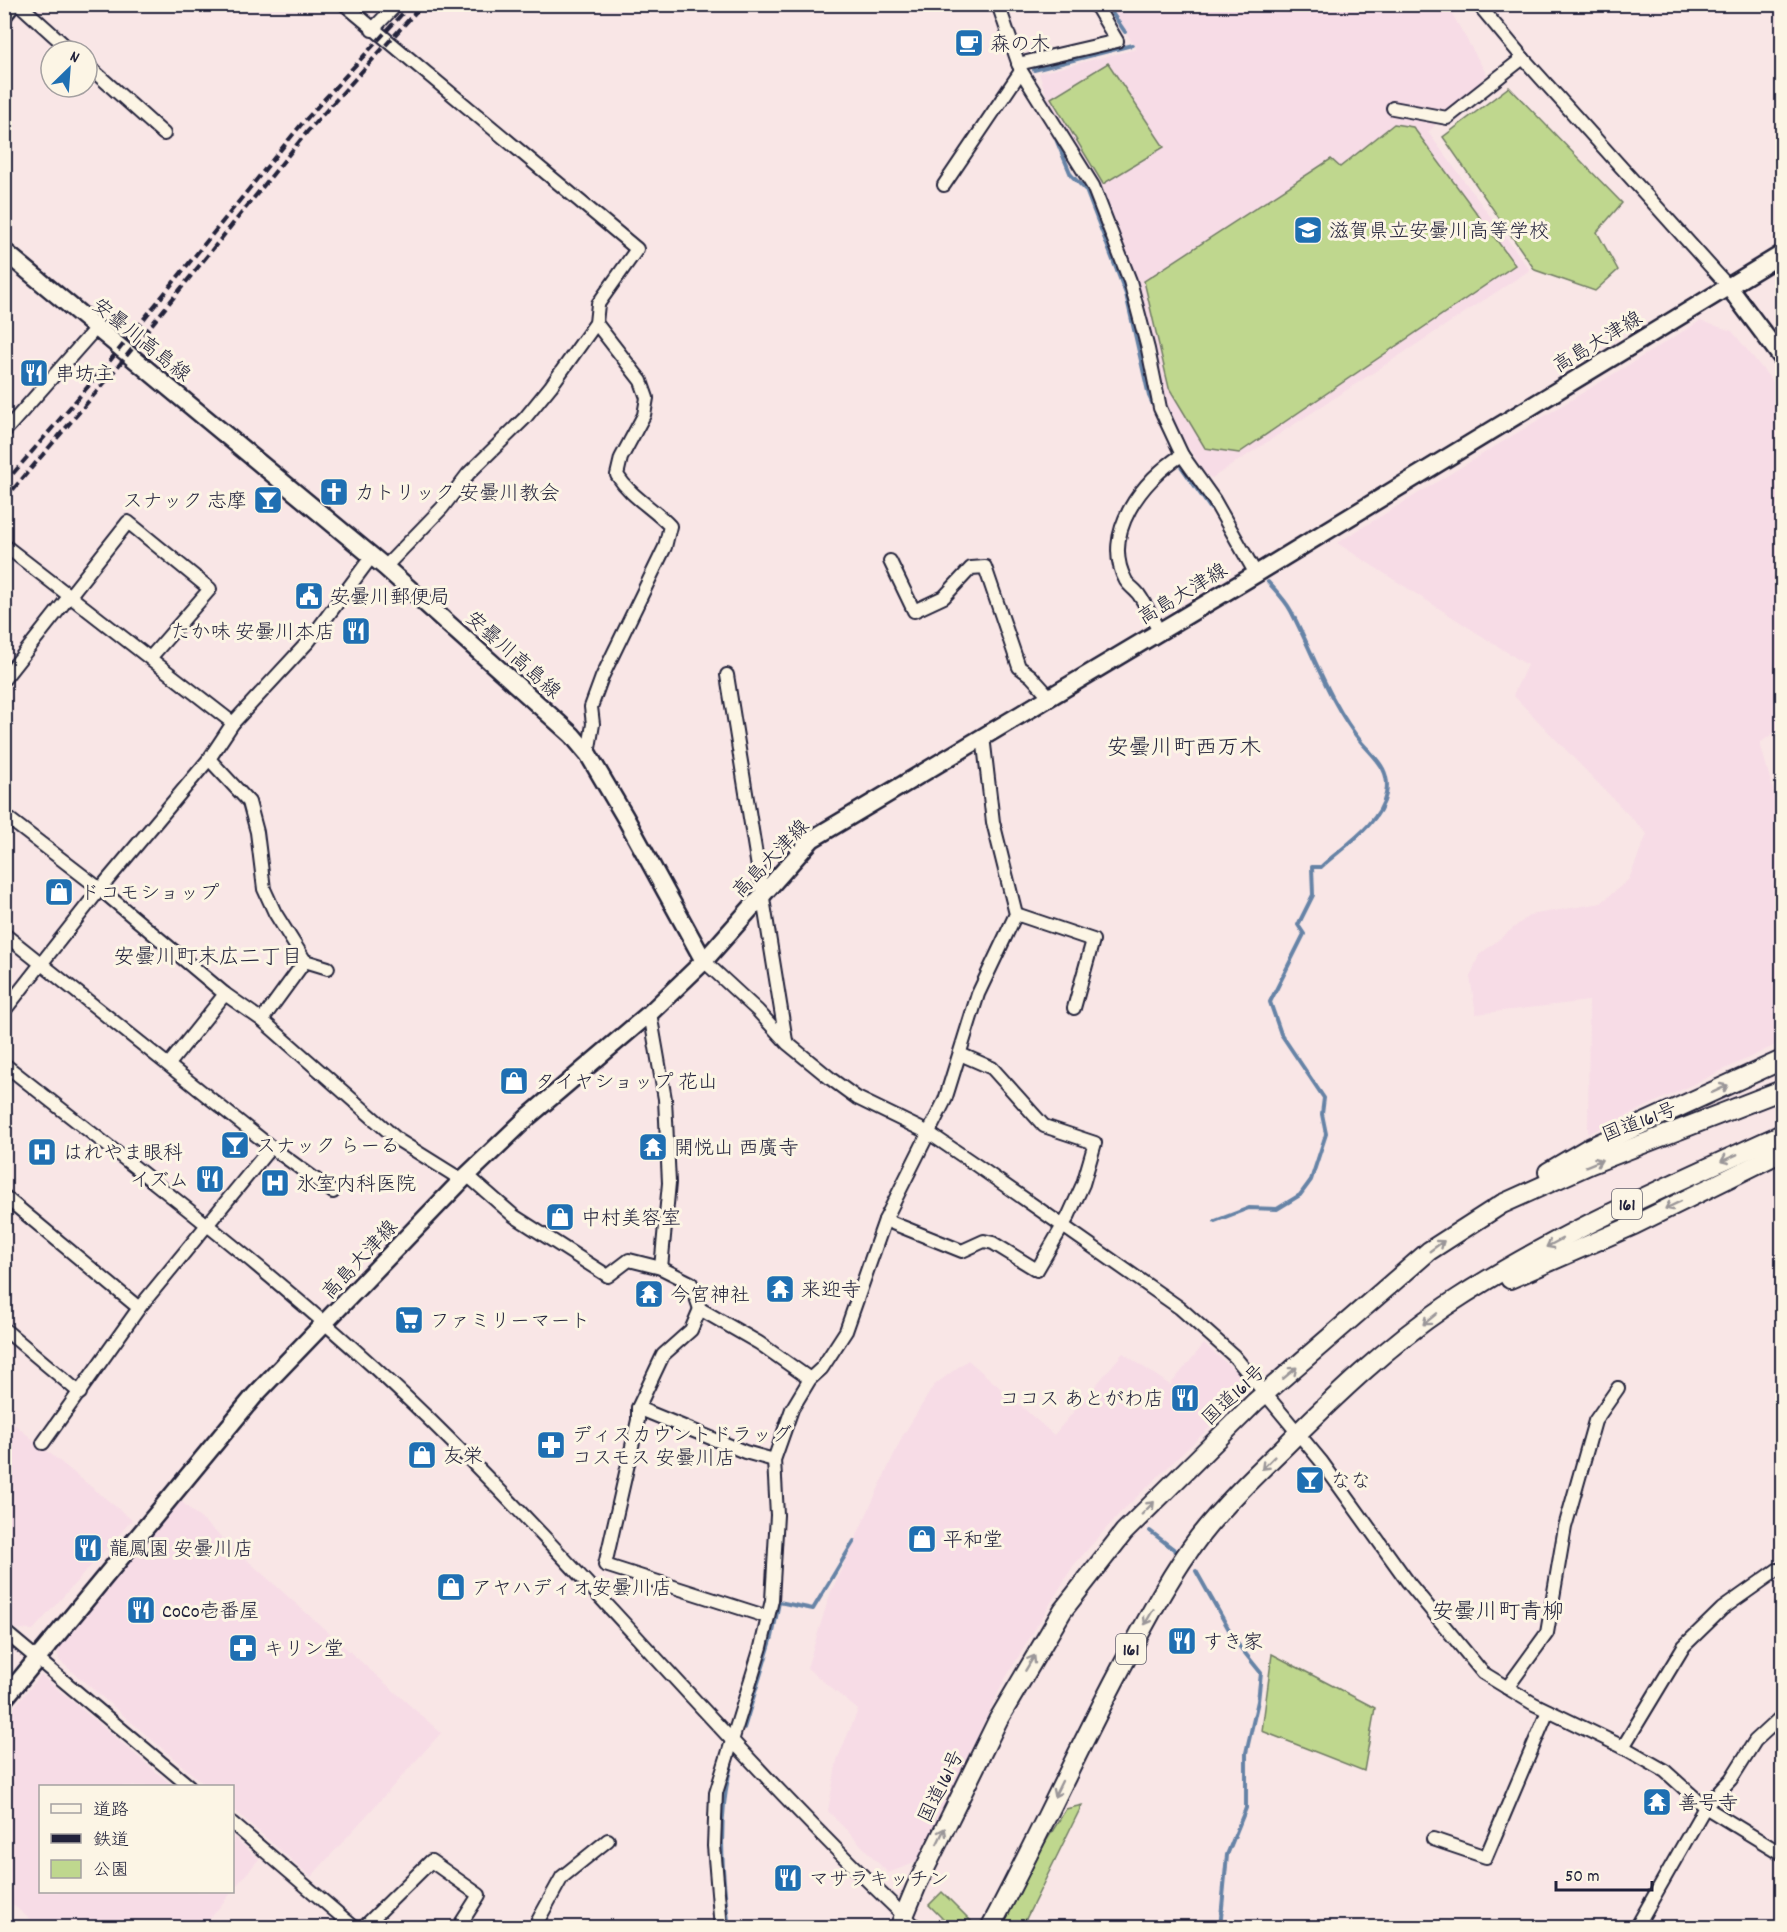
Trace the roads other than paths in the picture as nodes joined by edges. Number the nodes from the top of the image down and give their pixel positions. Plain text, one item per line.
1 (12, 4) edge
2 (19, 4) edge
3 (344, 4) edge
4 (398, 4) edge
5 (998, 4) edge
6 (1095, 4) edge
7 (1478, 4) edge
8 (4, 14) edge
9 (372, 30) junction
10 (58, 39) edge
11 (1523, 58) junction
12 (1019, 68) junction
13 (99, 76) edge
14 (1393, 108) dead end
15 (164, 134) dead end
16 (944, 185) dead end
17 (4, 251) edge
18 (1782, 254) edge
19 (1728, 286) junction
20 (596, 323) junction
21 (96, 328) junction
22 (1782, 358) edge
23 (4, 432) edge
24 (1182, 454) junction
25 (4, 545) edge
26 (379, 561) junction
27 (890, 561) dead end
28 (1256, 574) junction
29 (71, 597) junction
30 (1159, 631) junction
31 (150, 658) junction
32 (727, 675) dead end
33 (4, 679) edge
34 (1049, 696) junction
35 (233, 723) junction
36 (983, 736) junction
37 (588, 754) junction
38 (209, 759) junction
39 (4, 815) edge
40 (100, 889) junction
41 (762, 897) junction
42 (1016, 914) junction
43 (4, 934) edge
44 (305, 961) junction
45 (704, 961) junction
46 (42, 963) junction
47 (328, 968) dead end
48 (225, 994) junction
49 (1074, 1008) dead end
50 (4, 1011) edge
51 (650, 1013) junction
52 (262, 1020) junction
53 (787, 1043) junction
54 (960, 1053) junction
55 (1782, 1060) edge
56 (4, 1064) edge
57 (169, 1064) junction
58 (1782, 1090) edge
59 (929, 1133) junction
60 (1782, 1134) edge
61 (271, 1147) junction
62 (1782, 1152) edge
63 (464, 1178) junction
64 (333, 1192) dead end
65 (4, 1196) edge
66 (1502, 1204) junction
67 (885, 1220) junction
68 (208, 1226) junction
69 (1061, 1227) junction
70 (661, 1268) junction
71 (1478, 1285) junction
72 (139, 1308) junction
73 (700, 1310) junction
74 (327, 1324) junction
75 (4, 1329) edge
76 (810, 1379) junction
77 (1618, 1388) dead end
78 (80, 1393) junction
79 (1265, 1394) junction
80 (638, 1408) junction
81 (1296, 1435) junction
82 (43, 1443) dead end
83 (774, 1460) junction
84 (1777, 1570) dead end
85 (768, 1617) junction
86 (4, 1631) edge
87 (38, 1658) junction
88 (1507, 1688) junction
89 (4, 1699) edge
90 (1548, 1711) junction
91 (1782, 1716) edge
92 (732, 1740) junction
93 (1623, 1747) junction
94 (188, 1785) edge
95 (1705, 1807) junction
96 (234, 1825) edge
97 (1432, 1839) dead end
98 (608, 1840) dead end
99 (1782, 1854) edge
100 (907, 1924) edge
101 (355, 1928) edge
102 (363, 1928) edge
103 (458, 1928) edge
104 (534, 1928) edge
105 (721, 1928) edge
106 (990, 1928) edge
107 (1636, 1928) edge

1 - 8 main road
2 - 10 street
3 - 9 street
4 - 9 street
5 - 12 street
6 - 12 street
7 - 11 street
9 - 20 street
11 - 14 street
11 - 19 street
12 - 16 street
12 - 24 street
13 - 15 street
17 - 21 main road, 安曇川高島線
18 - 19 main road, 高島大津線
19 - 22 main road
19 - 28 main road, 高島大津線
20 - 26 street
20 - 37 street
21 - 23 street
21 - 26 main road, 安曇川高島線
24 - 28 street
24 - 30 street
25 - 29 street
26 - 35 street
26 - 37 main road, 安曇川高島線
27 - 34 street
28 - 30 main road, 高島大津線
29 - 31 street
29 - 31 street
29 - 33 street
30 - 34 main road, 高島大津線
31 - 35 street
32 - 41 street
34 - 36 main road, 高島大津線
35 - 38 street
36 - 41 main road, 高島大津線
36 - 42 street
37 - 45 main road, 安曇川高島線
38 - 40 street
38 - 44 street
39 - 40 street
40 - 46 street
40 - 48 street
41 - 45 main road, 高島大津線
41 - 53 street
42 - 49 street
42 - 54 street
43 - 46 street
44 - 47 street
44 - 52 street
45 - 51 main road, 高島大津線
45 - 53 street
46 - 50 street
46 - 57 street
48 - 52 street
48 - 57 street
51 - 63 main road, 高島大津線
51 - 70 street
52 - 63 street
53 - 59 street
54 - 59 street
54 - 69 street
66 -> 55 highway
56 - 68 street
57 - 61 street
66 -> 58 highway, 国道161号
59 - 67 street
59 - 69 street
60 -> 71 highway, 161
61 - 64 street
61 - 68 street
62 -> 71 highway
63 - 70 street
63 - 74 main road, 高島大津線
65 - 72 street
79 -> 66 highway, 国道161号
67 - 69 street
67 - 76 street
68 - 72 street
68 - 74 street
69 - 79 street
70 - 73 street
71 -> 81 highway, 161
72 - 78 street
73 - 76 street
73 - 80 street
74 - 87 main road, 高島大津線
74 - 92 street
75 - 78 street
76 - 83 street
77 - 88 street
78 - 82 street
79 - 81 street
100 -> 79 highway, 国道161号
80 - 83 street
80 - 85 street
81 - 88 street
81 -> 106 highway, 161
83 - 85 street
84 - 93 street
85 - 92 street
86 - 87 street
87 - 89 main road, 高島大津線
87 - 94 street
88 - 90 street
90 - 93 street
90 - 97 street
91 - 95 street
92 - 100 street
92 - 105 street
93 - 95 street
95 - 99 street
95 - 107 street
96 - 101 street
98 - 104 street
102 - 103 street

